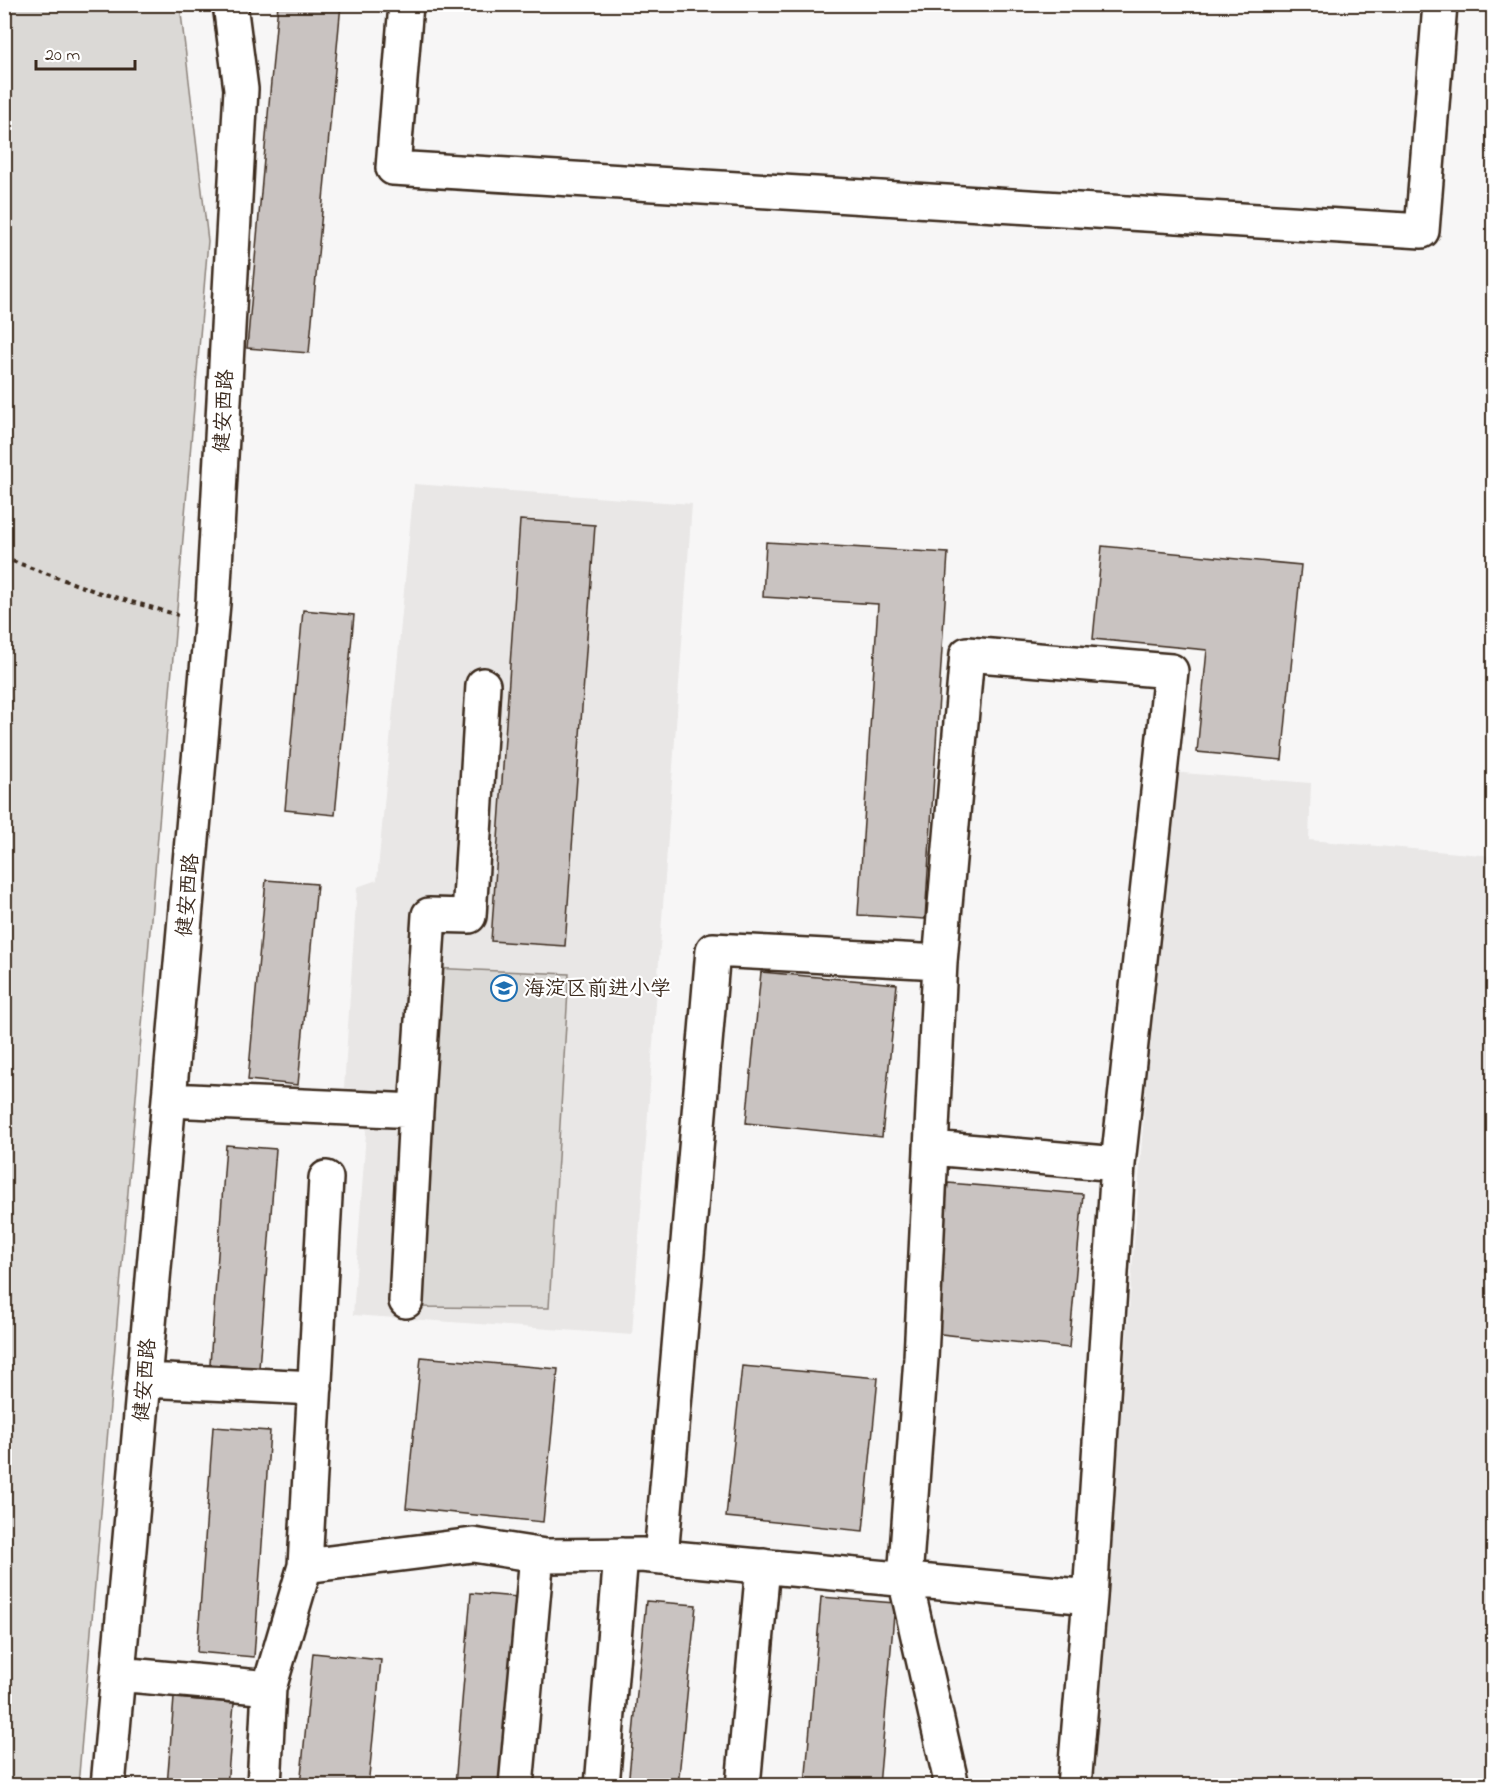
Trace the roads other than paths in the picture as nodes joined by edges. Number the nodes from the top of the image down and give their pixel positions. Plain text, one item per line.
1 (230, 4) edge
2 (406, 4) edge
3 (1440, 4) edge
4 (483, 684) dead end
5 (940, 962) junction
6 (169, 1100) junction
7 (416, 1110) junction
8 (931, 1148) junction
9 (1118, 1164) junction
10 (326, 1178) dead end
11 (406, 1301) dead end
12 (144, 1380) junction
13 (315, 1388) junction
14 (537, 1555) junction
15 (621, 1555) junction
16 (661, 1557) junction
17 (305, 1566) junction
18 (763, 1566) junction
19 (905, 1579) junction
20 (1090, 1597) junction
21 (118, 1674) junction
22 (269, 1688) junction
23 (108, 1785) edge
24 (264, 1785) edge
25 (516, 1785) edge
26 (602, 1785) edge
27 (743, 1785) edge
28 (952, 1785) edge
29 (1074, 1785) edge

1 - 6 street, 健安西路
2 - 3 street
4 - 7 street
5 - 8 street
5 - 9 street
5 - 16 street
6 - 7 street
6 - 12 street, 健安西路
7 - 11 street
8 - 9 street
8 - 19 street
9 - 20 street
10 - 13 street
12 - 13 street
12 - 21 street, 健安西路
13 - 17 street
14 - 15 street
14 - 17 street
14 - 25 street
15 - 16 street
15 - 26 street
16 - 18 street
17 - 22 street
18 - 19 street
18 - 27 street
19 - 20 street
19 - 28 street
20 - 29 street
21 - 22 street
21 - 23 street, 健安西路
22 - 24 street

